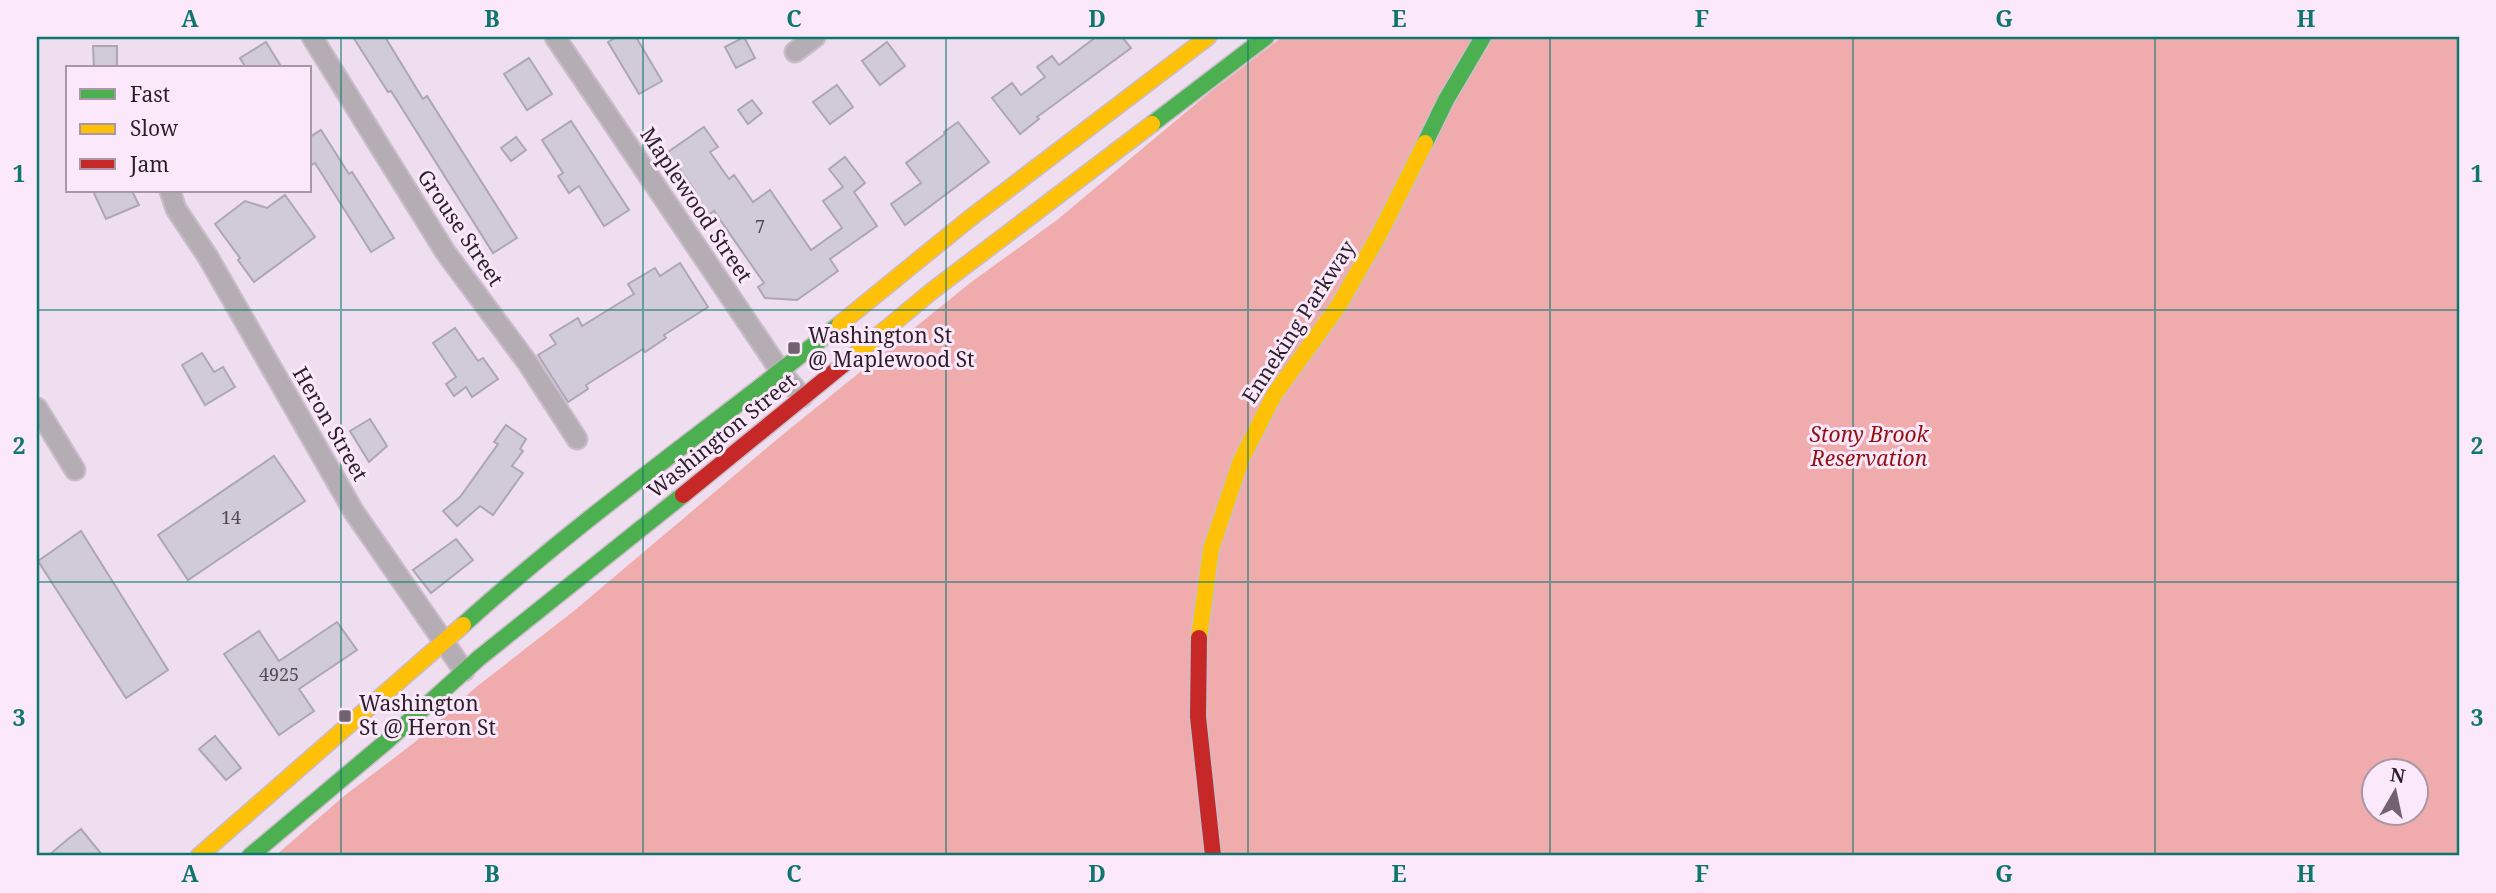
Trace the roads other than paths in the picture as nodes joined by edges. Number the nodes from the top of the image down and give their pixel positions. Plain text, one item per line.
1 (312, 37) edge
2 (555, 37) edge
3 (815, 37) edge
4 (1208, 37) edge
5 (1266, 37) edge
6 (1483, 37) edge
7 (795, 52) dead end
8 (170, 192) edge
9 (781, 372) junction
10 (802, 397) junction
11 (37, 408) edge
12 (578, 439) dead end
13 (75, 470) dead end
14 (443, 641) junction
15 (464, 671) junction
16 (198, 856) edge
17 (250, 856) edge
18 (1213, 856) edge

1 - 12 street, Grouse Street
2 - 9 street, Maplewood Street
3 - 7 street
4 - 9 main road, Washington Street
5 - 10 main road, Washington Street
6 - 18 main road, Enneking Parkway
8 - 14 street, Heron Street
9 - 10 street, Maplewood Street
9 - 14 main road, Washington Street
10 - 15 main road, Washington Street
11 - 13 street
14 - 15 street, Heron Street
14 - 16 main road, Washington Street
15 - 17 main road, Washington Street

